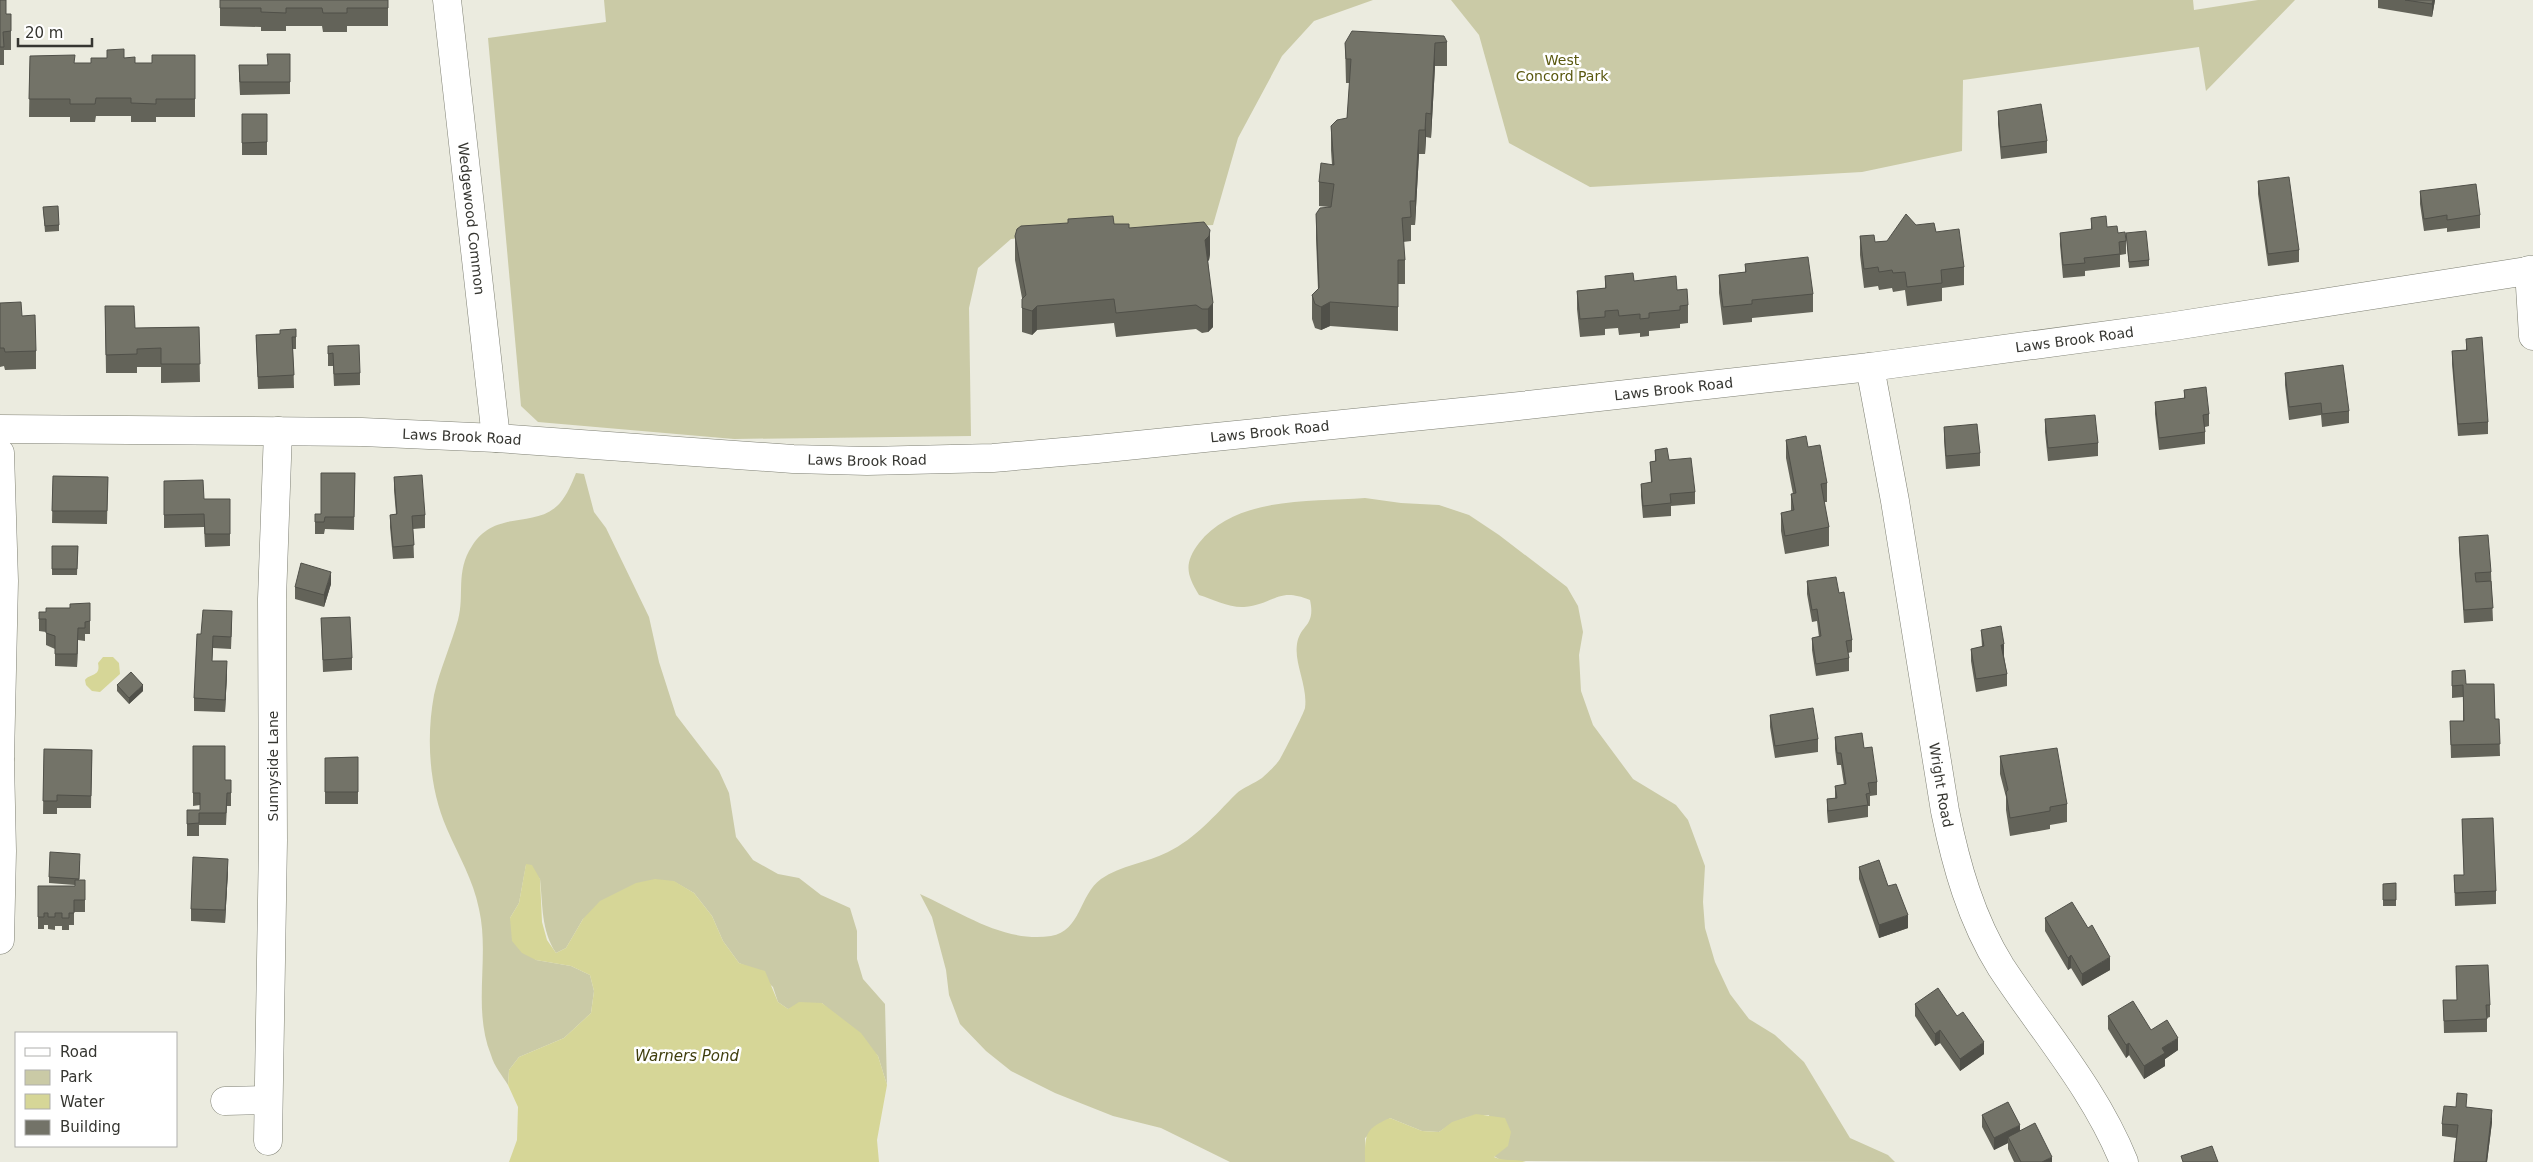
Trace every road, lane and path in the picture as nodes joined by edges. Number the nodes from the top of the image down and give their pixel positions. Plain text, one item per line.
1 (447, 0) edge
2 (2531, 270) edge
3 (2533, 336) edge
4 (1870, 367) junction
5 (0, 429) edge
6 (278, 431) junction
7 (496, 438) junction
8 (0, 453) edge
9 (0, 760) edge
10 (0, 940) edge
11 (268, 1100) junction
12 (225, 1101) dead end
13 (268, 1140) dead end
14 (2124, 1162) edge

1 - 7 street, Wedgewood Common
2 - 3 street
2 - 4 street, Laws Brook Road
4 - 7 street, Laws Brook Road
4 - 14 street, Wright Road
5 - 6 street, Laws Brook Road
6 - 7 street, Laws Brook Road
6 - 11 street, Sunnyside Lane
8 - 9 street
9 - 10 street
11 - 12 street
11 - 13 street, Sunnyside Lane

